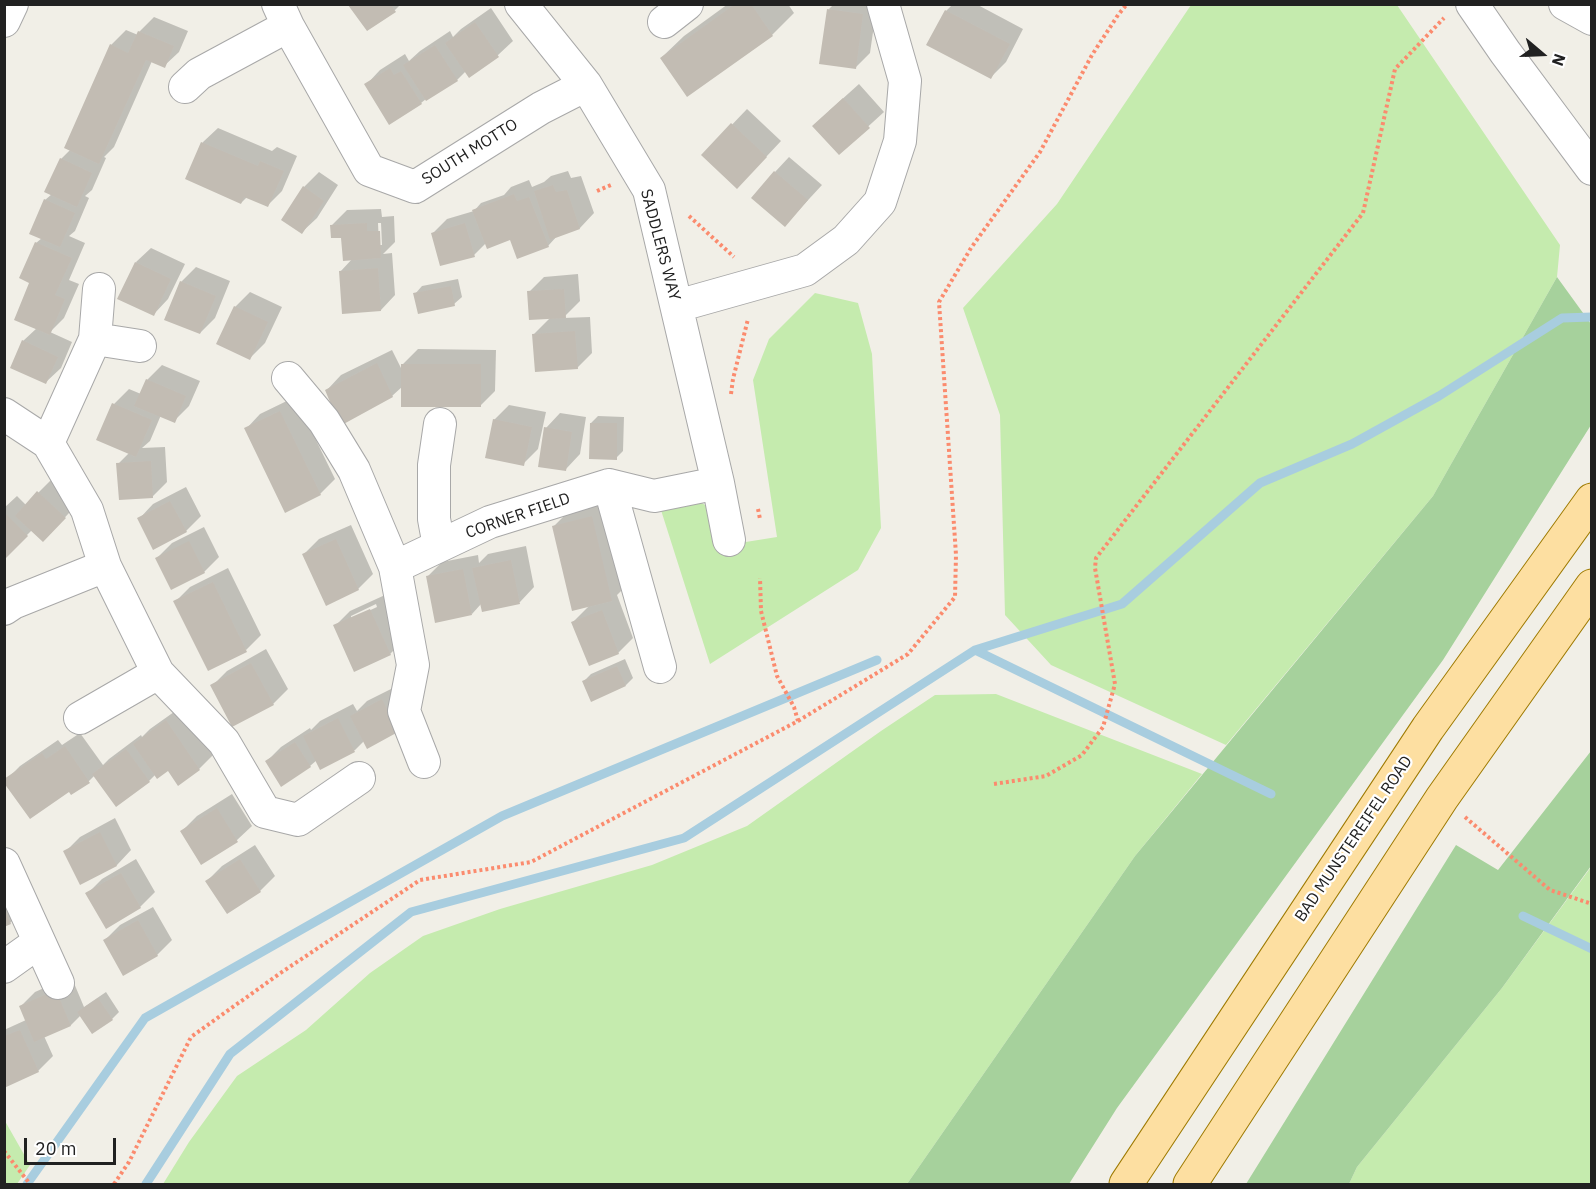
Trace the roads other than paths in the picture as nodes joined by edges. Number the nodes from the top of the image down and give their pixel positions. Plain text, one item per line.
1 (12, 4) edge
2 (520, 4) edge
3 (883, 4) edge
4 (1565, 4) edge
5 (1461, 9) edge
6 (283, 15) edge
7 (1592, 19) edge
8 (4, 21) edge
9 (586, 85) junction
10 (185, 87) dead end
11 (1592, 169) edge
12 (99, 289) dead end
13 (676, 306) junction
14 (95, 339) junction
15 (140, 346) dead end
16 (288, 378) dead end
17 (4, 414) edge
18 (440, 424) dead end
19 (48, 443) junction
20 (718, 483) junction
21 (609, 485) junction
22 (1592, 500) edge
23 (729, 540) dead end
24 (439, 546) junction
25 (105, 566) junction
26 (395, 567) junction
27 (1592, 586) edge
28 (4, 609) edge
29 (660, 667) dead end
30 (158, 673) junction
31 (80, 718) dead end
32 (424, 762) dead end
33 (359, 778) dead end
34 (4, 864) edge
35 (39, 942) junction
36 (4, 967) edge
37 (58, 983) dead end
38 (1126, 1185) edge
39 (1190, 1185) edge

1 - 8 street
2 - 9 street, SADDLERS WAY
3 - 13 street
4 - 7 street
5 - 11 street
6 - 9 street, SOUTH MOTTO
6 - 10 street, SOUTH MOTTO
9 - 13 street, SADDLERS WAY
12 - 14 street
13 - 20 street, SADDLERS WAY
14 - 15 street
14 - 19 street
16 - 26 street
17 - 19 street
18 - 24 street
19 - 25 street
20 - 21 street
20 - 23 street, SADDLERS WAY
21 - 24 street, CORNER FIELD
21 - 29 street
22 - 38 main road, BAD MUNSTEREIFEL ROAD
24 - 26 street, CORNER FIELD
25 - 28 street
25 - 30 street
26 - 32 street
27 - 39 main road
30 - 31 street
30 - 33 street
34 - 35 street
35 - 36 street
35 - 37 street

